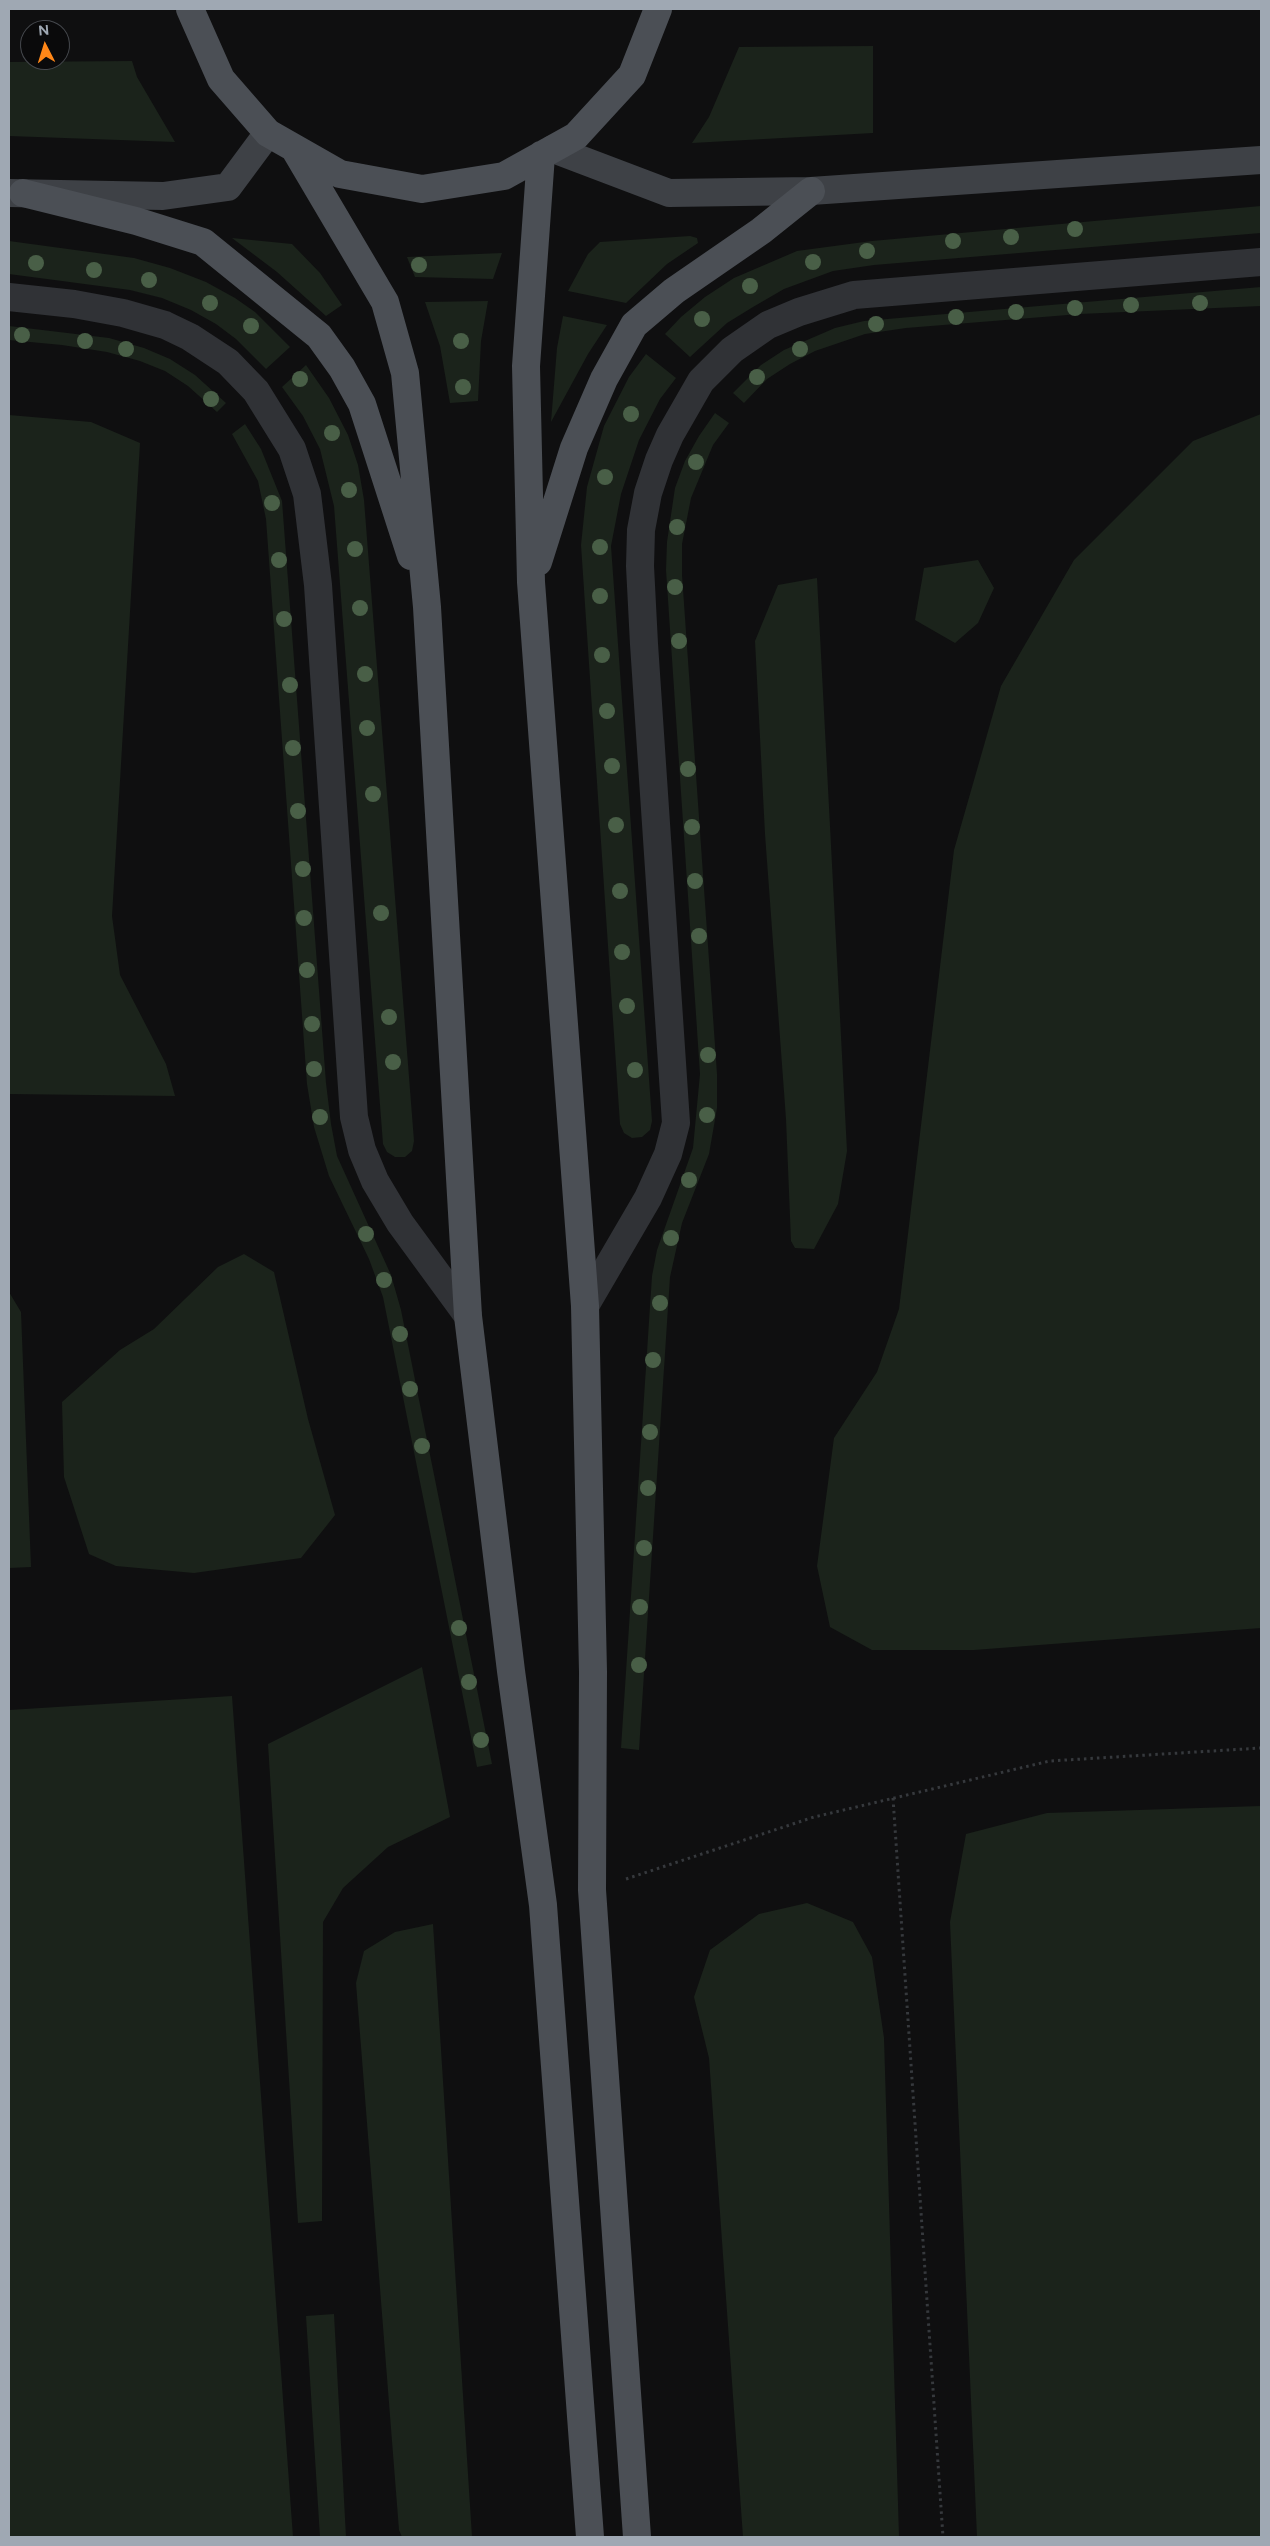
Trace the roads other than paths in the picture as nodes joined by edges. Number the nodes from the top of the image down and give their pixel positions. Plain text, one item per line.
1 (190, 9) edge
2 (658, 9) edge
3 (268, 132) junction
4 (294, 148) junction
5 (547, 152) junction
6 (1261, 160) edge
7 (811, 191) junction
8 (16, 193) edge
9 (1261, 262) edge
10 (9, 297) edge
11 (531, 582) junction
12 (427, 606) junction
13 (585, 1306) junction
14 (468, 1316) junction
15 (590, 2537) edge
16 (637, 2537) edge

1 - 3 main road
2 - 5 main road
3 - 4 main road
3 - 8 main road
4 - 5 main road
4 - 12 main road
5 - 7 main road
5 - 11 main road
6 - 7 main road
7 - 11 main road
8 - 12 main road
9 - 13 street
10 - 14 street
11 - 13 main road
12 - 14 main road
13 - 16 main road
14 - 15 main road

